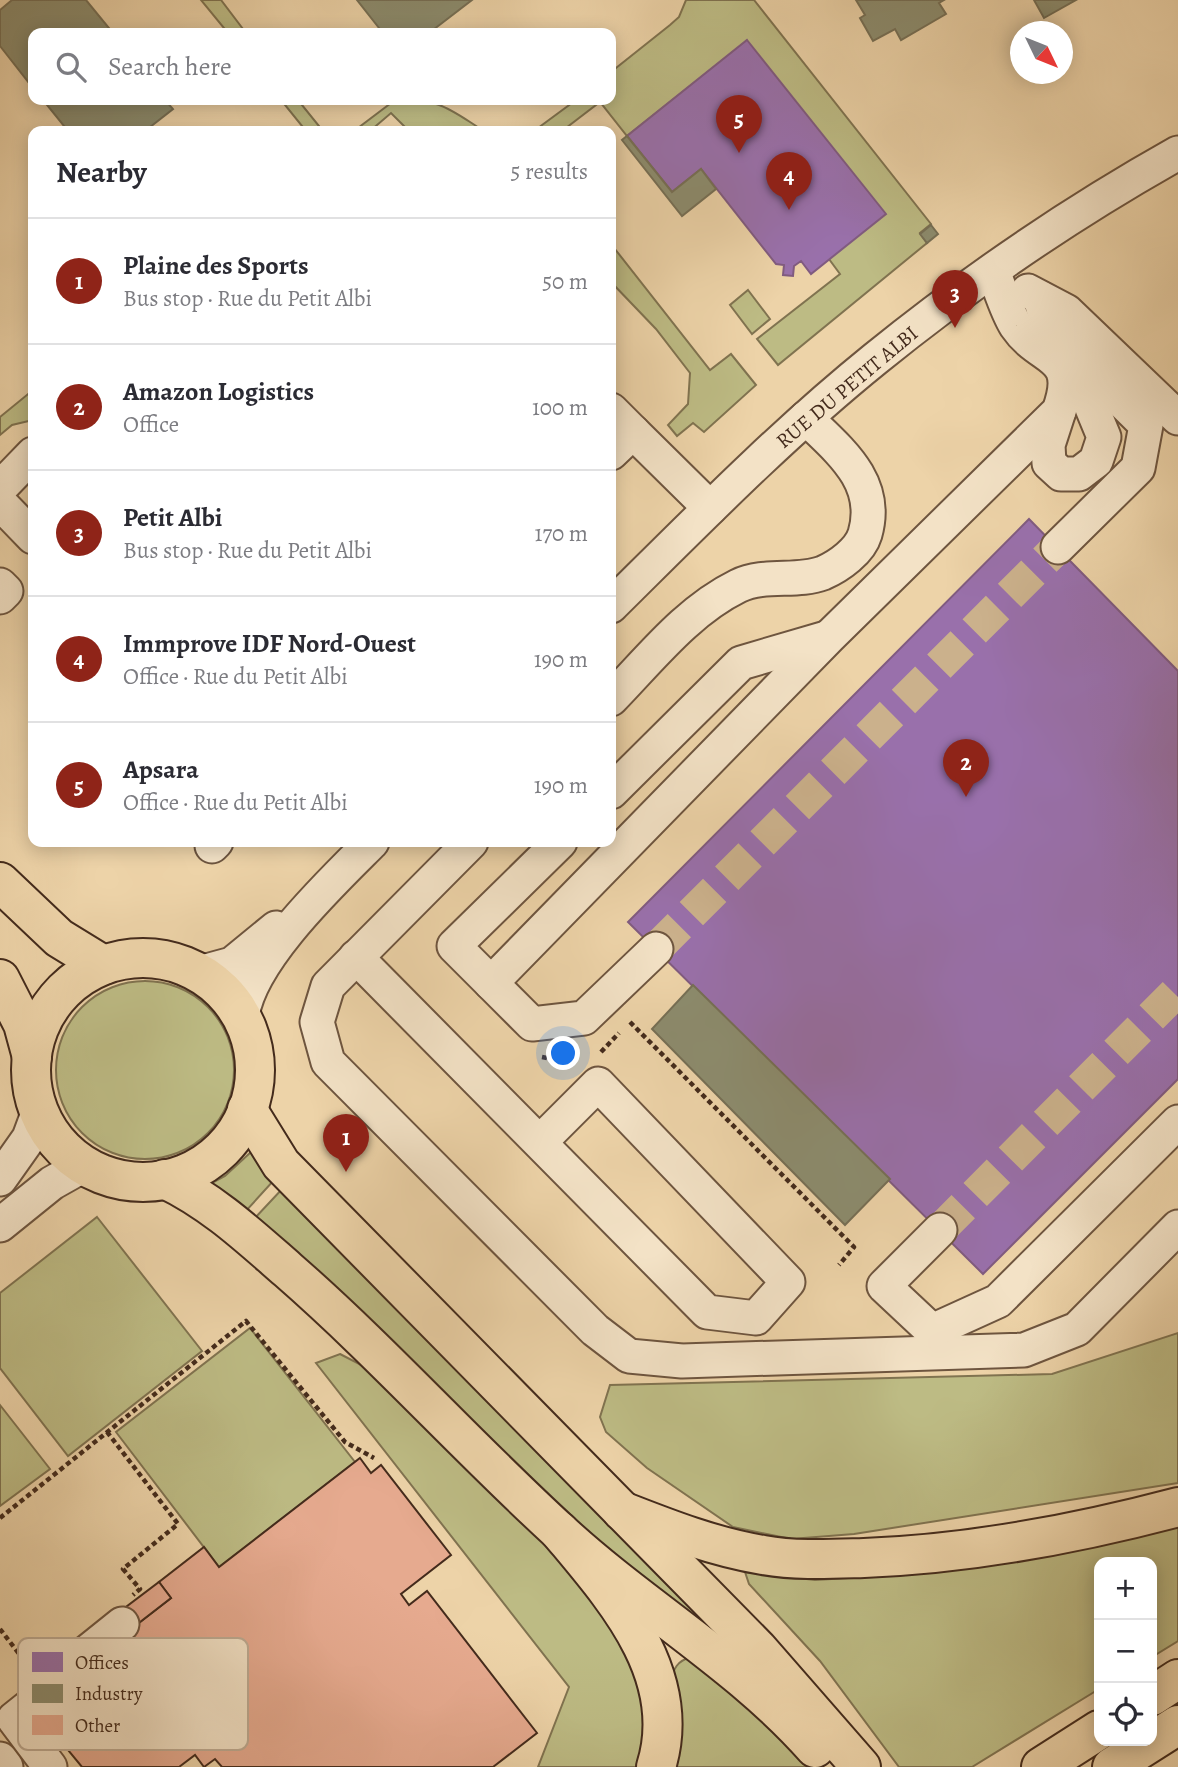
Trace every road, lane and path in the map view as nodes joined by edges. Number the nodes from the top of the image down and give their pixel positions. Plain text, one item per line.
1 (1178, 153) edge
2 (993, 271) junction
3 (1040, 298) junction
4 (1089, 369) junction
5 (1059, 411) junction
6 (806, 418) junction
7 (1178, 418) edge
8 (618, 432) edge
9 (28, 459) edge
10 (0, 488) edge
11 (0, 503) edge
12 (710, 508) junction
13 (28, 532) edge
14 (1058, 547) tunnel mouth
15 (0, 585) edge
16 (0, 597) edge
17 (616, 601) edge
18 (829, 637) junction
19 (616, 694) edge
20 (616, 787) edge
21 (367, 847) edge
22 (466, 847) edge
23 (555, 847) edge
24 (0, 882) edge
25 (327, 887) junction
26 (656, 949) tunnel mouth
27 (356, 957) junction
28 (103, 965) junction
29 (199, 973) junction
30 (0, 979) edge
31 (491, 982) junction
32 (242, 1017) junction
33 (630, 1022) dead end
34 (32, 1057) junction
35 (247, 1109) junction
36 (39, 1111) junction
37 (1178, 1122) edge
38 (541, 1141) junction
39 (85, 1165) junction
40 (0, 1179) edge
41 (165, 1179) junction
42 (0, 1225) edge
43 (1178, 1227) edge
44 (940, 1230) tunnel mouth
45 (839, 1265) dead end
46 (107, 1432) junction
47 (374, 1458) dead end
48 (1178, 1507) edge
49 (622, 1511) junction
50 (0, 1518) edge
51 (559, 1531) junction
52 (122, 1624) joint
53 (105, 1638) edge
54 (1178, 1679) edge
55 (1157, 1693) edge
56 (1178, 1725) edge
57 (1094, 1733) edge
58 (37, 1750) edge
59 (0, 1759) edge
60 (6, 1767) edge
61 (49, 1767) edge
62 (656, 1767) edge
63 (832, 1767) edge
64 (861, 1767) edge
65 (1041, 1767) edge
66 (1112, 1767) edge

1 - 2 street, RUE DU PETIT ALBI
2 - 3 street
2 - 5 street
2 - 6 street, RUE DU PETIT ALBI
3 - 4 street
3 - 7 street
4 - 5 street
4 - 14 street
5 - 18 street
6 - 12 street, RUE DU PETIT ALBI
6 - 19 street
8 - 12 street
9 - 10 street
11 - 13 street
12 - 17 street, RUE DU PETIT ALBI
15 - 16 street
18 - 20 street
18 - 31 street
21 - 25 street
22 - 27 street
23 - 31 street
24 - 28 main road
25 - 29 street
25 - 32 street
26 - 31 street
27 - 38 street
27 - 43 street
28 - 29 main road
28 - 34 main road
29 - 32 main road
30 - 34 main road
32 - 35 main road
33 - 45 path
34 - 36 main road
35 - 41 main road
35 - 49 main road
36 - 39 main road
36 - 40 street
37 - 44 street
38 - 38 street
39 - 41 main road
39 - 42 street
41 - 51 main road
46 - 47 path
46 - 50 path
46 - 52 path
48 - 49 main road
49 - 64 main road
51 - 62 main road
51 - 63 main road
52 - 53 street
54 - 55 main road
56 - 66 main road
57 - 65 main road
58 - 61 street
59 - 60 street

